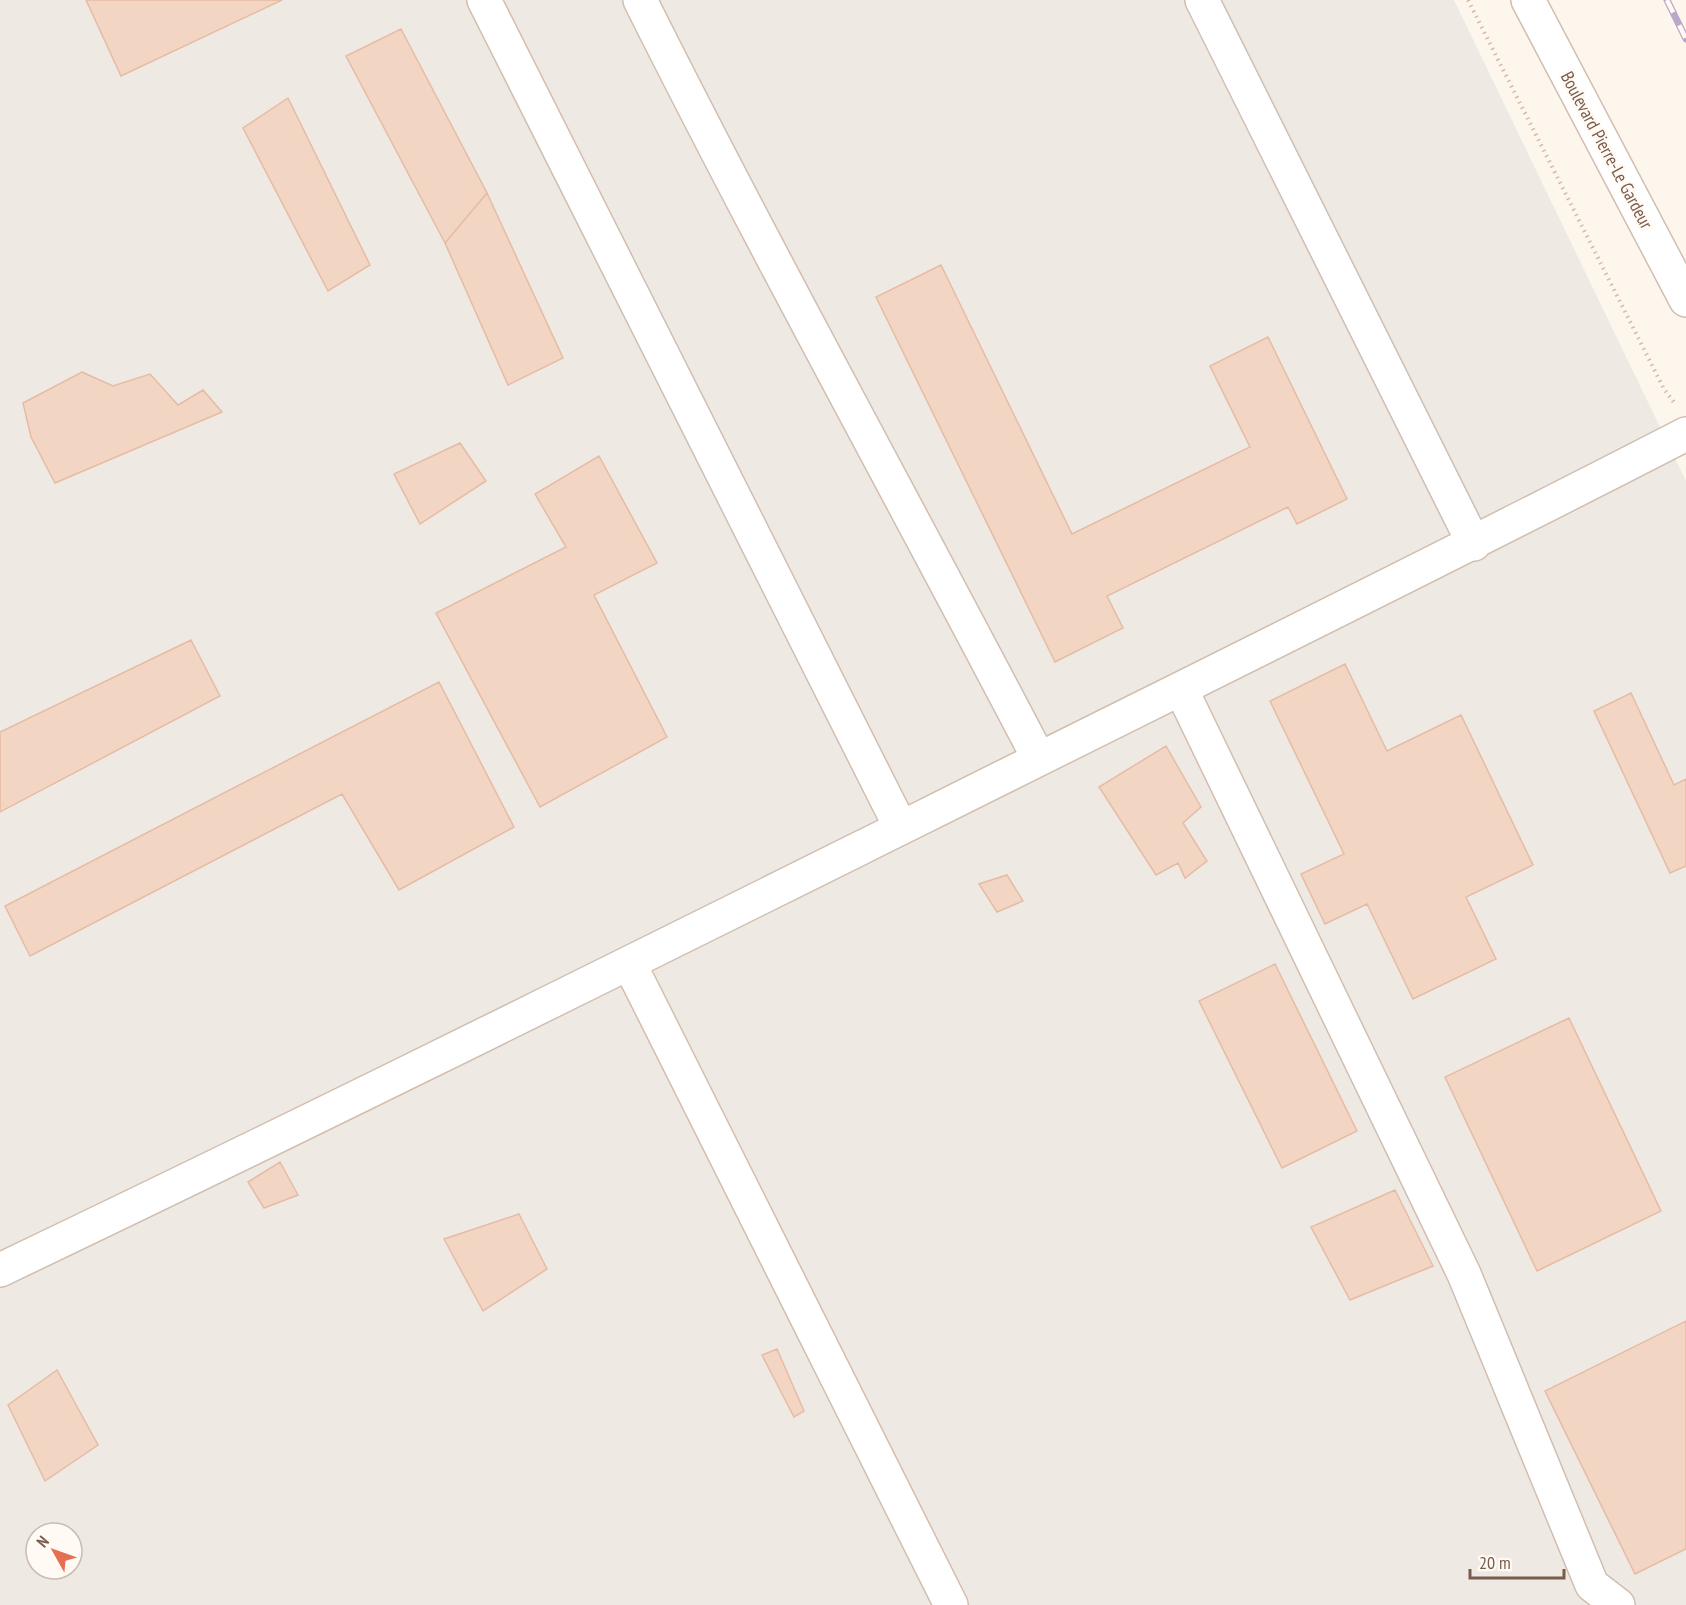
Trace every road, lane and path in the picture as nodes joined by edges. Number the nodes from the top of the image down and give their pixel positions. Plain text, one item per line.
1 (484, 0) edge
2 (640, 0) edge
3 (1202, 0) edge
4 (1468, 0) edge
5 (1528, 0) edge
6 (1686, 300) edge
7 (1683, 423) edge
8 (1474, 544) junction
9 (1181, 689) junction
10 (1039, 759) junction
11 (902, 828) junction
12 (629, 963) junction
13 (0, 1270) edge
14 (951, 1605) edge
15 (1618, 1605) edge

1 - 11 street
2 - 10 street
3 - 8 street
4 - 7 path
5 - 6 street, Boulevard Pierre-Le Gardeur
7 - 8 street
8 - 9 street
9 - 10 street
9 - 15 street
10 - 11 street
11 - 12 street
12 - 13 street
12 - 14 street

